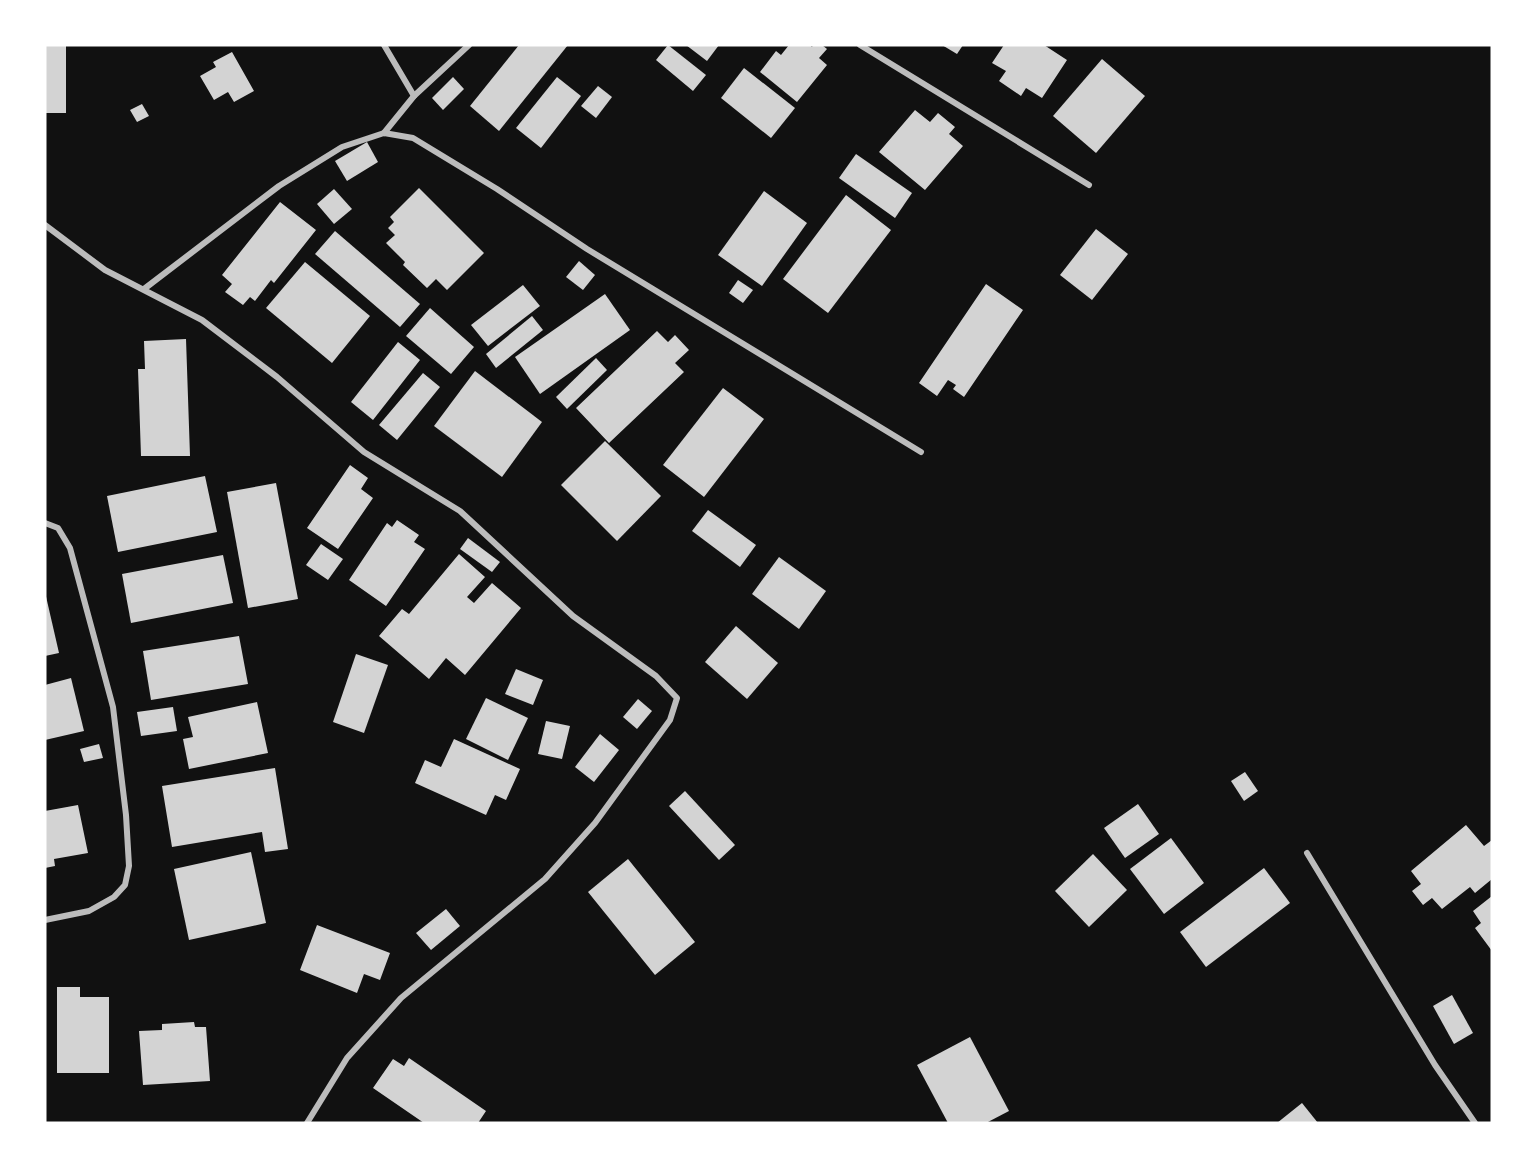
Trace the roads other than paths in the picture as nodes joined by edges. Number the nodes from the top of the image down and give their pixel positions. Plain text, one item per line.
1 (384, 45) edge
2 (469, 45) edge
3 (860, 45) edge
4 (414, 96) junction
5 (384, 133) junction
6 (1089, 186) dead end
7 (45, 225) edge
8 (144, 289) junction
9 (921, 452) dead end
10 (45, 523) edge
11 (1307, 853) dead end
12 (45, 920) edge
13 (307, 1123) edge
14 (1475, 1123) edge

1 - 4 street
2 - 4 street
3 - 6 street
4 - 5 street
5 - 8 street
5 - 9 street
7 - 8 street
8 - 13 street
10 - 12 street
11 - 14 street

